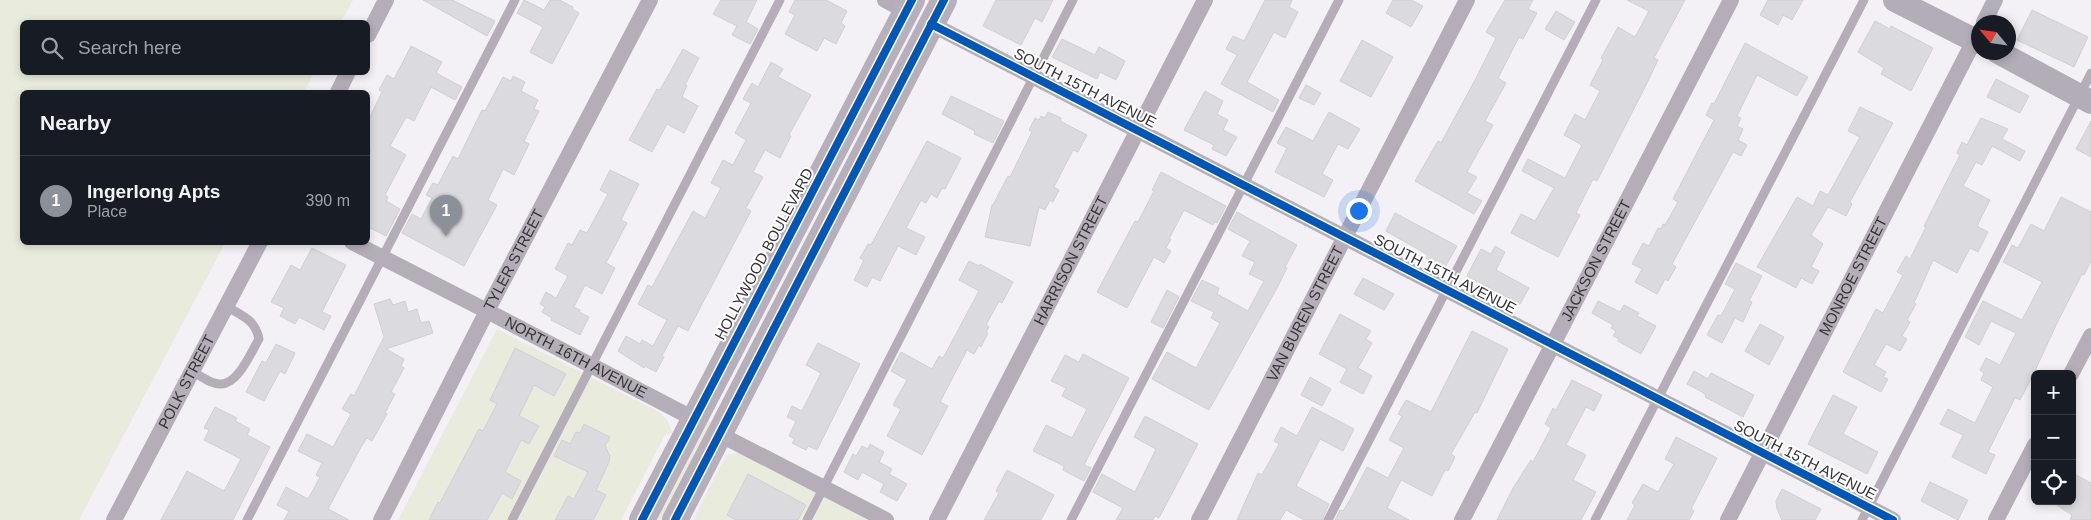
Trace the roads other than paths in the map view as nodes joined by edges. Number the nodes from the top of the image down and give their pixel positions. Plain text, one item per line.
1 (386, 0) edge
2 (515, 0) edge
3 (650, 0) edge
4 (780, 0) edge
5 (944, 0) edge
6 (1073, 0) edge
7 (1205, 0) edge
8 (1339, 0) edge
9 (1467, 0) edge
10 (1596, 0) edge
11 (1731, 0) edge
12 (1864, 0) edge
13 (1895, 0) edge
14 (1995, 0) edge
15 (901, 4) edge
16 (931, 12) edge
17 (1988, 15) edge
18 (370, 31) edge
19 (1971, 31) edge
20 (1971, 49) edge
21 (2013, 60) edge
22 (2091, 73) edge
23 (346, 75) edge
24 (1033, 76) junction
25 (339, 90) edge
26 (2085, 99) edge
27 (890, 104) junction
28 (1137, 130) junction
29 (1243, 185) junction
30 (1344, 238) junction
31 (258, 245) edge
32 (358, 245) edge
33 (382, 258) junction
34 (1446, 291) junction
35 (226, 306) junction
36 (488, 311) junction
37 (2091, 336) edge
38 (1553, 346) junction
39 (592, 365) junction
40 (2073, 370) edge
41 (192, 371) junction
42 (712, 384) junction
43 (1658, 400) junction
44 (694, 419) junction
45 (721, 434) junction
46 (2031, 453) edge
47 (1762, 454) junction
48 (824, 488) junction
49 (1865, 514) edge
50 (114, 520) edge
51 (246, 520) edge
52 (381, 520) edge
53 (512, 520) edge
54 (642, 520) edge
55 (676, 520) edge
56 (807, 520) edge
57 (886, 520) edge
58 (937, 520) edge
59 (1071, 520) edge
60 (1199, 520) edge
61 (1328, 520) edge
62 (1462, 520) edge
63 (1595, 520) edge
64 (1728, 520) edge
65 (1893, 520) edge
66 (1996, 520) edge

1 - 18 street
2 - 33 lane
3 - 36 street, TYLER STREET
4 - 39 lane
5 - 16 main road
6 - 24 lane
7 - 28 street, HARRISON STREET
8 - 29 lane
9 - 30 street, VAN BUREN STREET
10 - 34 lane
11 - 38 street, JACKSON STREET
12 - 43 lane
13 - 19 street
14 - 17 street, MONROE STREET
15 - 27 main road
15 - 42 main road, HOLLYWOOD BOULEVARD
16 - 24 street, SOUTH 15TH AVENUE
16 - 27 main road
20 - 47 street, MONROE STREET
21 - 26 street
22 - 26 lane
23 - 25 street
24 - 28 street, SOUTH 15TH AVENUE
24 - 48 lane
26 - 49 lane
27 - 45 main road
28 - 29 street, SOUTH 15TH AVENUE
28 - 58 street, HARRISON STREET
29 - 30 street, SOUTH 15TH AVENUE
29 - 59 lane
30 - 34 street, SOUTH 15TH AVENUE
30 - 60 street, VAN BUREN STREET
31 - 35 street, POLK STREET
32 - 33 street, NORTH 16TH AVENUE
33 - 36 street, NORTH 16TH AVENUE
33 - 51 lane
34 - 38 street, SOUTH 15TH AVENUE
34 - 61 lane
35 - 41 street, POLK STREET
35 - 41 lane
36 - 39 street, NORTH 16TH AVENUE
36 - 52 street, TYLER STREET
37 - 40 street
38 - 43 street, SOUTH 15TH AVENUE
38 - 62 street, JACKSON STREET
39 - 44 street, NORTH 16TH AVENUE
39 - 53 lane
41 - 50 street, POLK STREET
42 - 44 main road, HOLLYWOOD BOULEVARD
42 - 45 main road
43 - 47 street, SOUTH 15TH AVENUE
43 - 63 lane
44 - 54 main road, HOLLYWOOD BOULEVARD
45 - 48 street
45 - 55 main road
46 - 66 street
47 - 49 street, SOUTH 15TH AVENUE
47 - 64 street, MONROE STREET
48 - 56 lane
48 - 57 street
49 - 65 street, SOUTH 15TH AVENUE

